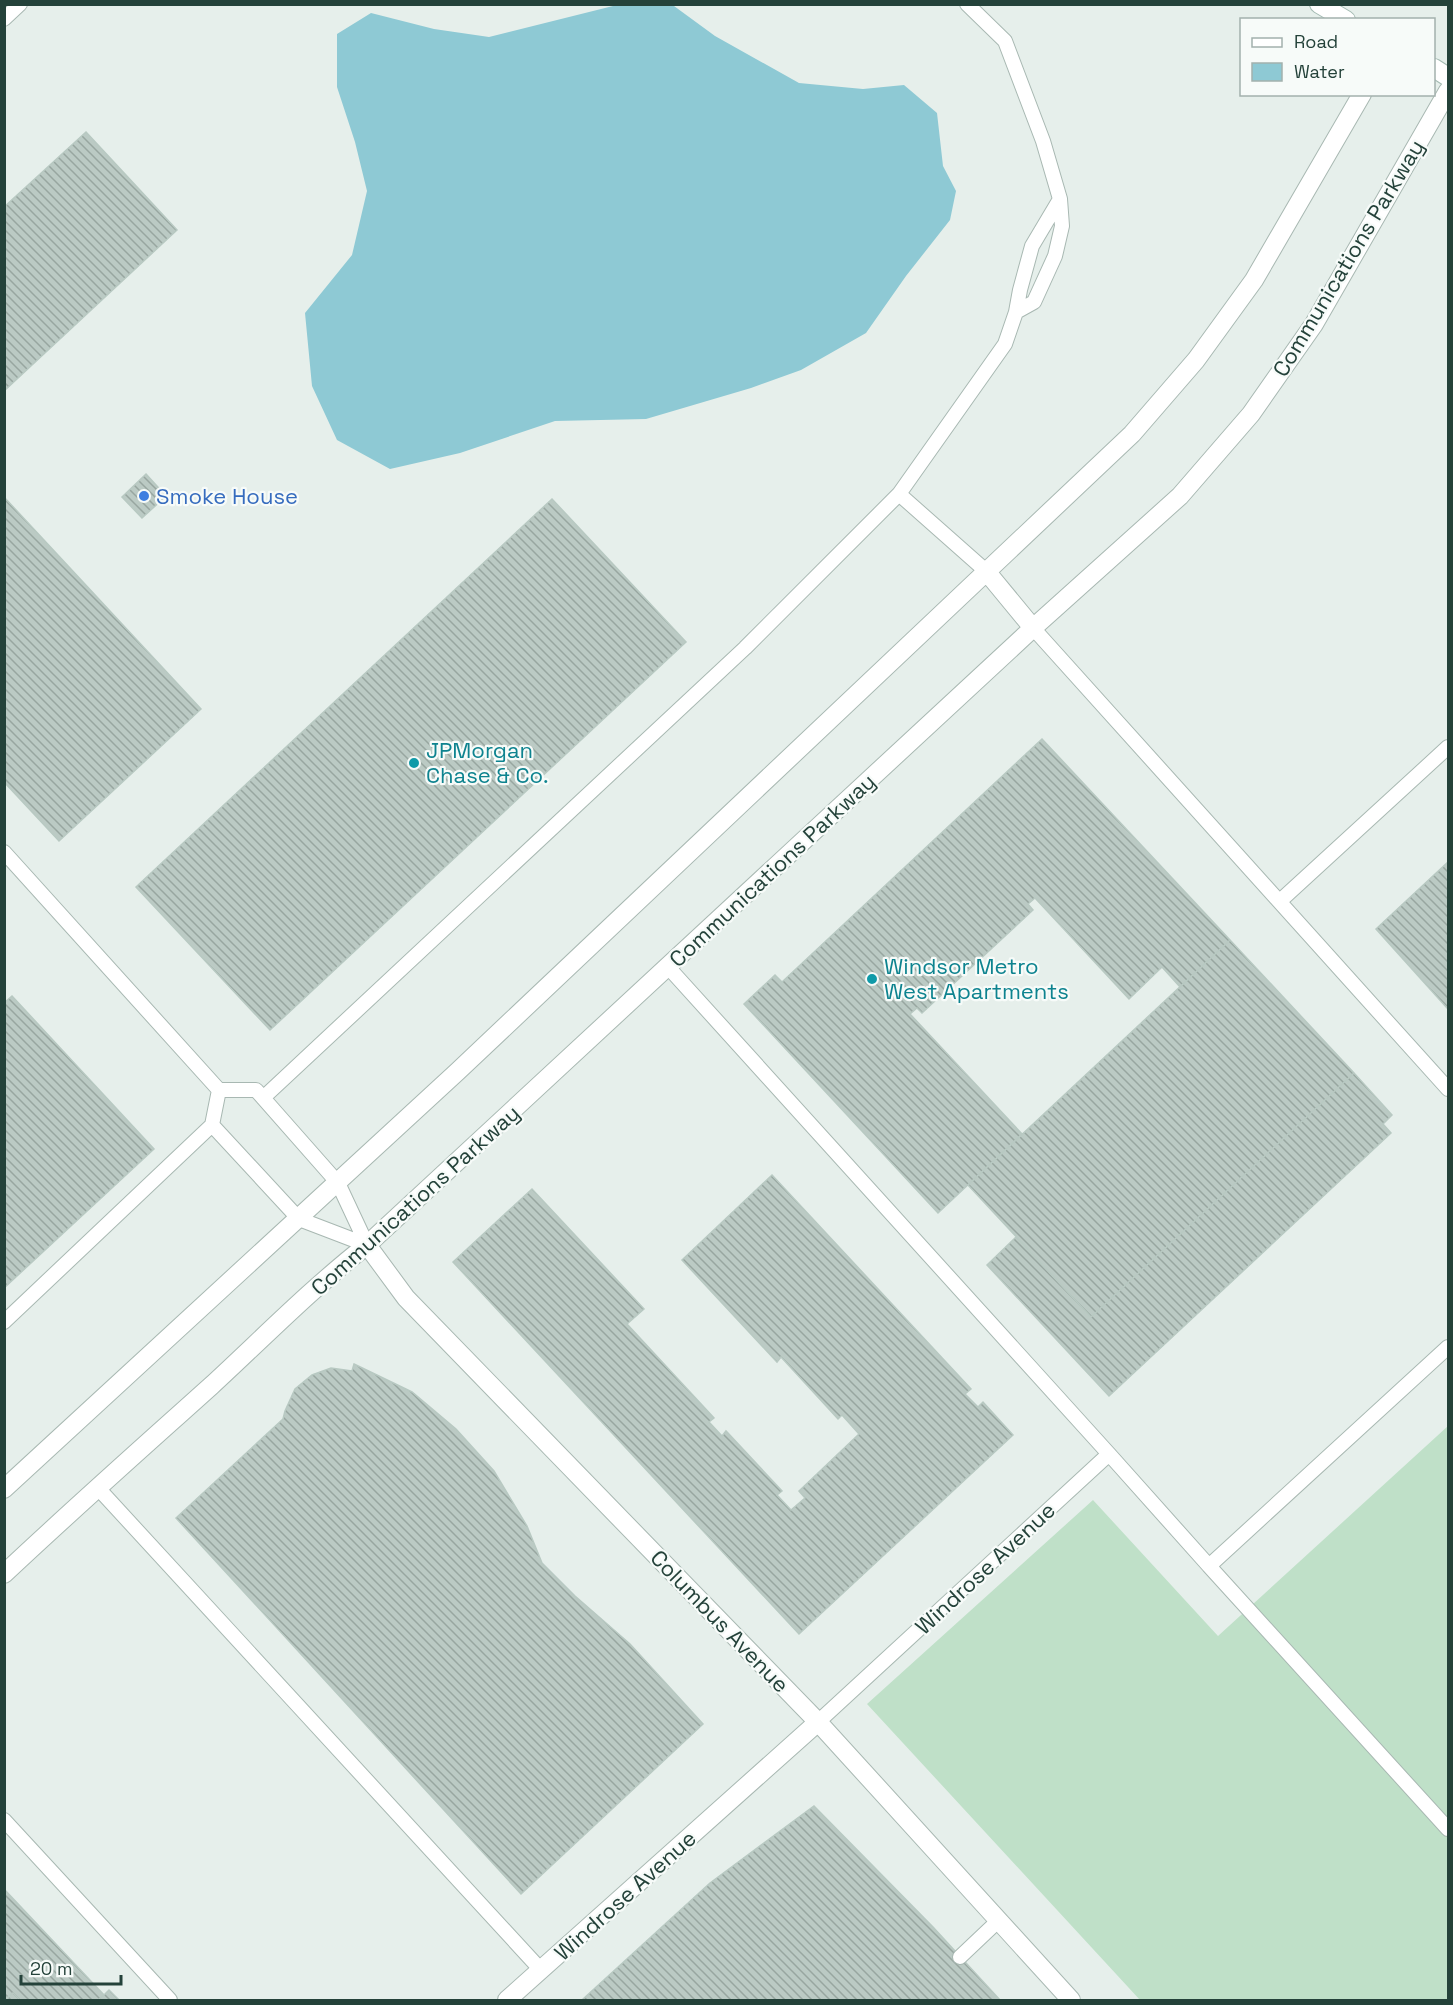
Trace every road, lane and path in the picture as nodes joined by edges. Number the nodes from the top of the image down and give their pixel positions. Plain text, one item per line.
1 (20, 4) edge
2 (967, 4) edge
3 (1319, 4) edge
4 (1343, 18) edge
5 (4, 19) edge
6 (1435, 69) edge
7 (1449, 77) edge
8 (1449, 91) edge
9 (1361, 96) edge
10 (1060, 200) junction
11 (1016, 312) junction
12 (899, 494) junction
13 (986, 571) junction
14 (1033, 628) junction
15 (1449, 747) edge
16 (4, 852) edge
17 (1280, 901) junction
18 (668, 968) junction
19 (1449, 1089) edge
20 (219, 1090) junction
21 (263, 1098) junction
22 (212, 1125) junction
23 (338, 1183) junction
24 (299, 1219) junction
25 (368, 1245) junction
26 (4, 1322) edge
27 (1449, 1347) edge
28 (1109, 1454) junction
29 (97, 1486) junction
30 (4, 1489) edge
31 (1209, 1566) junction
32 (4, 1574) edge
33 (818, 1722) junction
34 (4, 1820) edge
35 (1449, 1829) edge
36 (999, 1921) junction
37 (960, 1957) dead end
38 (541, 1970) junction
39 (170, 2001) edge
40 (507, 2001) edge
41 (1071, 2001) edge

1 - 5 lane
2 - 10 lane
3 - 4 street
6 - 7 street
8 - 14 street, Communications Parkway
9 - 13 street
10 - 11 lane
10 - 11 lane
11 - 12 lane
12 - 13 lane
12 - 21 lane
13 - 14 street
13 - 23 street
14 - 17 lane
14 - 18 street, Communications Parkway
15 - 17 lane
16 - 20 lane
17 - 19 lane
18 - 25 street, Communications Parkway
18 - 28 lane
20 - 21 lane
20 - 22 lane
21 - 23 lane
22 - 24 lane
22 - 26 lane
23 - 24 street
23 - 25 lane
24 - 25 lane
24 - 30 street
25 - 29 street, Communications Parkway
25 - 33 street, Columbus Avenue
27 - 31 lane
28 - 31 lane
28 - 33 lane, Windrose Avenue
29 - 32 street, Communications Parkway
29 - 38 lane
31 - 35 lane
33 - 36 street, Columbus Avenue
33 - 38 street, Windrose Avenue
34 - 39 lane
36 - 37 lane
36 - 41 street, Columbus Avenue
38 - 40 street, Windrose Avenue

